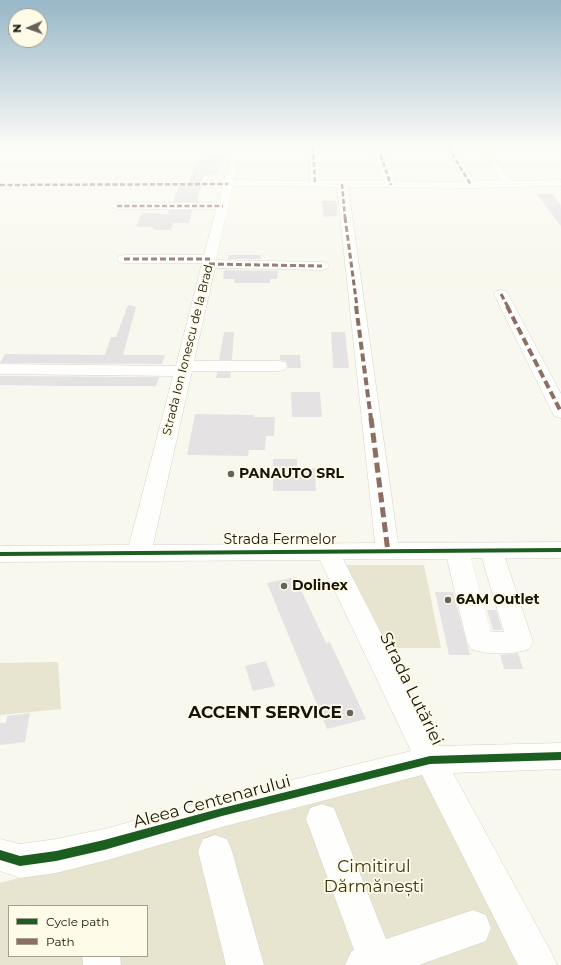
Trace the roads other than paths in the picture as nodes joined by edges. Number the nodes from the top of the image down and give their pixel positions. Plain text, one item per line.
1 (226, 192) edge
2 (343, 192) edge
3 (555, 192) edge
4 (558, 195) dead end
5 (117, 206) dead end
6 (223, 206) junction
7 (124, 259) dead end
8 (209, 262) junction
9 (322, 266) dead end
10 (502, 294) dead end
11 (279, 366) dead end
12 (183, 368) junction
13 (0, 369) edge
14 (561, 412) edge
15 (491, 550) junction
16 (561, 550) edge
17 (457, 551) junction
18 (328, 552) junction
19 (388, 552) junction
20 (139, 553) junction
21 (0, 554) edge
22 (561, 756) edge
23 (430, 760) junction
24 (322, 819) dead end
25 (215, 851) dead end
26 (0, 855) edge
27 (472, 928) dead end
28 (373, 964) edge
29 (245, 965) edge
30 (538, 965) edge

1 - 6 street, Strada Ion Ionescu de la Brad
2 - 19 street
3 - 4 street
5 - 6 street
6 - 8 street, Strada Ion Ionescu de la Brad
7 - 8 street
8 - 9 street
8 - 12 street, Strada Ion Ionescu de la Brad
10 - 14 street
11 - 12 street
12 - 13 street
12 - 20 street, Strada Ion Ionescu de la Brad
15 - 16 street, Strada Fermelor
15 - 17 street, Strada Fermelor
15 - 17 street
17 - 19 street, Strada Fermelor
18 - 19 street, Strada Fermelor
18 - 20 street, Strada Fermelor
18 - 23 street, Strada Lutăriei
20 - 21 street, Strada Fermelor
22 - 23 street, Aleea Centenarului
23 - 26 street, Aleea Centenarului
23 - 30 street, Strada Lutăriei
24 - 28 street
25 - 29 street
27 - 28 street

